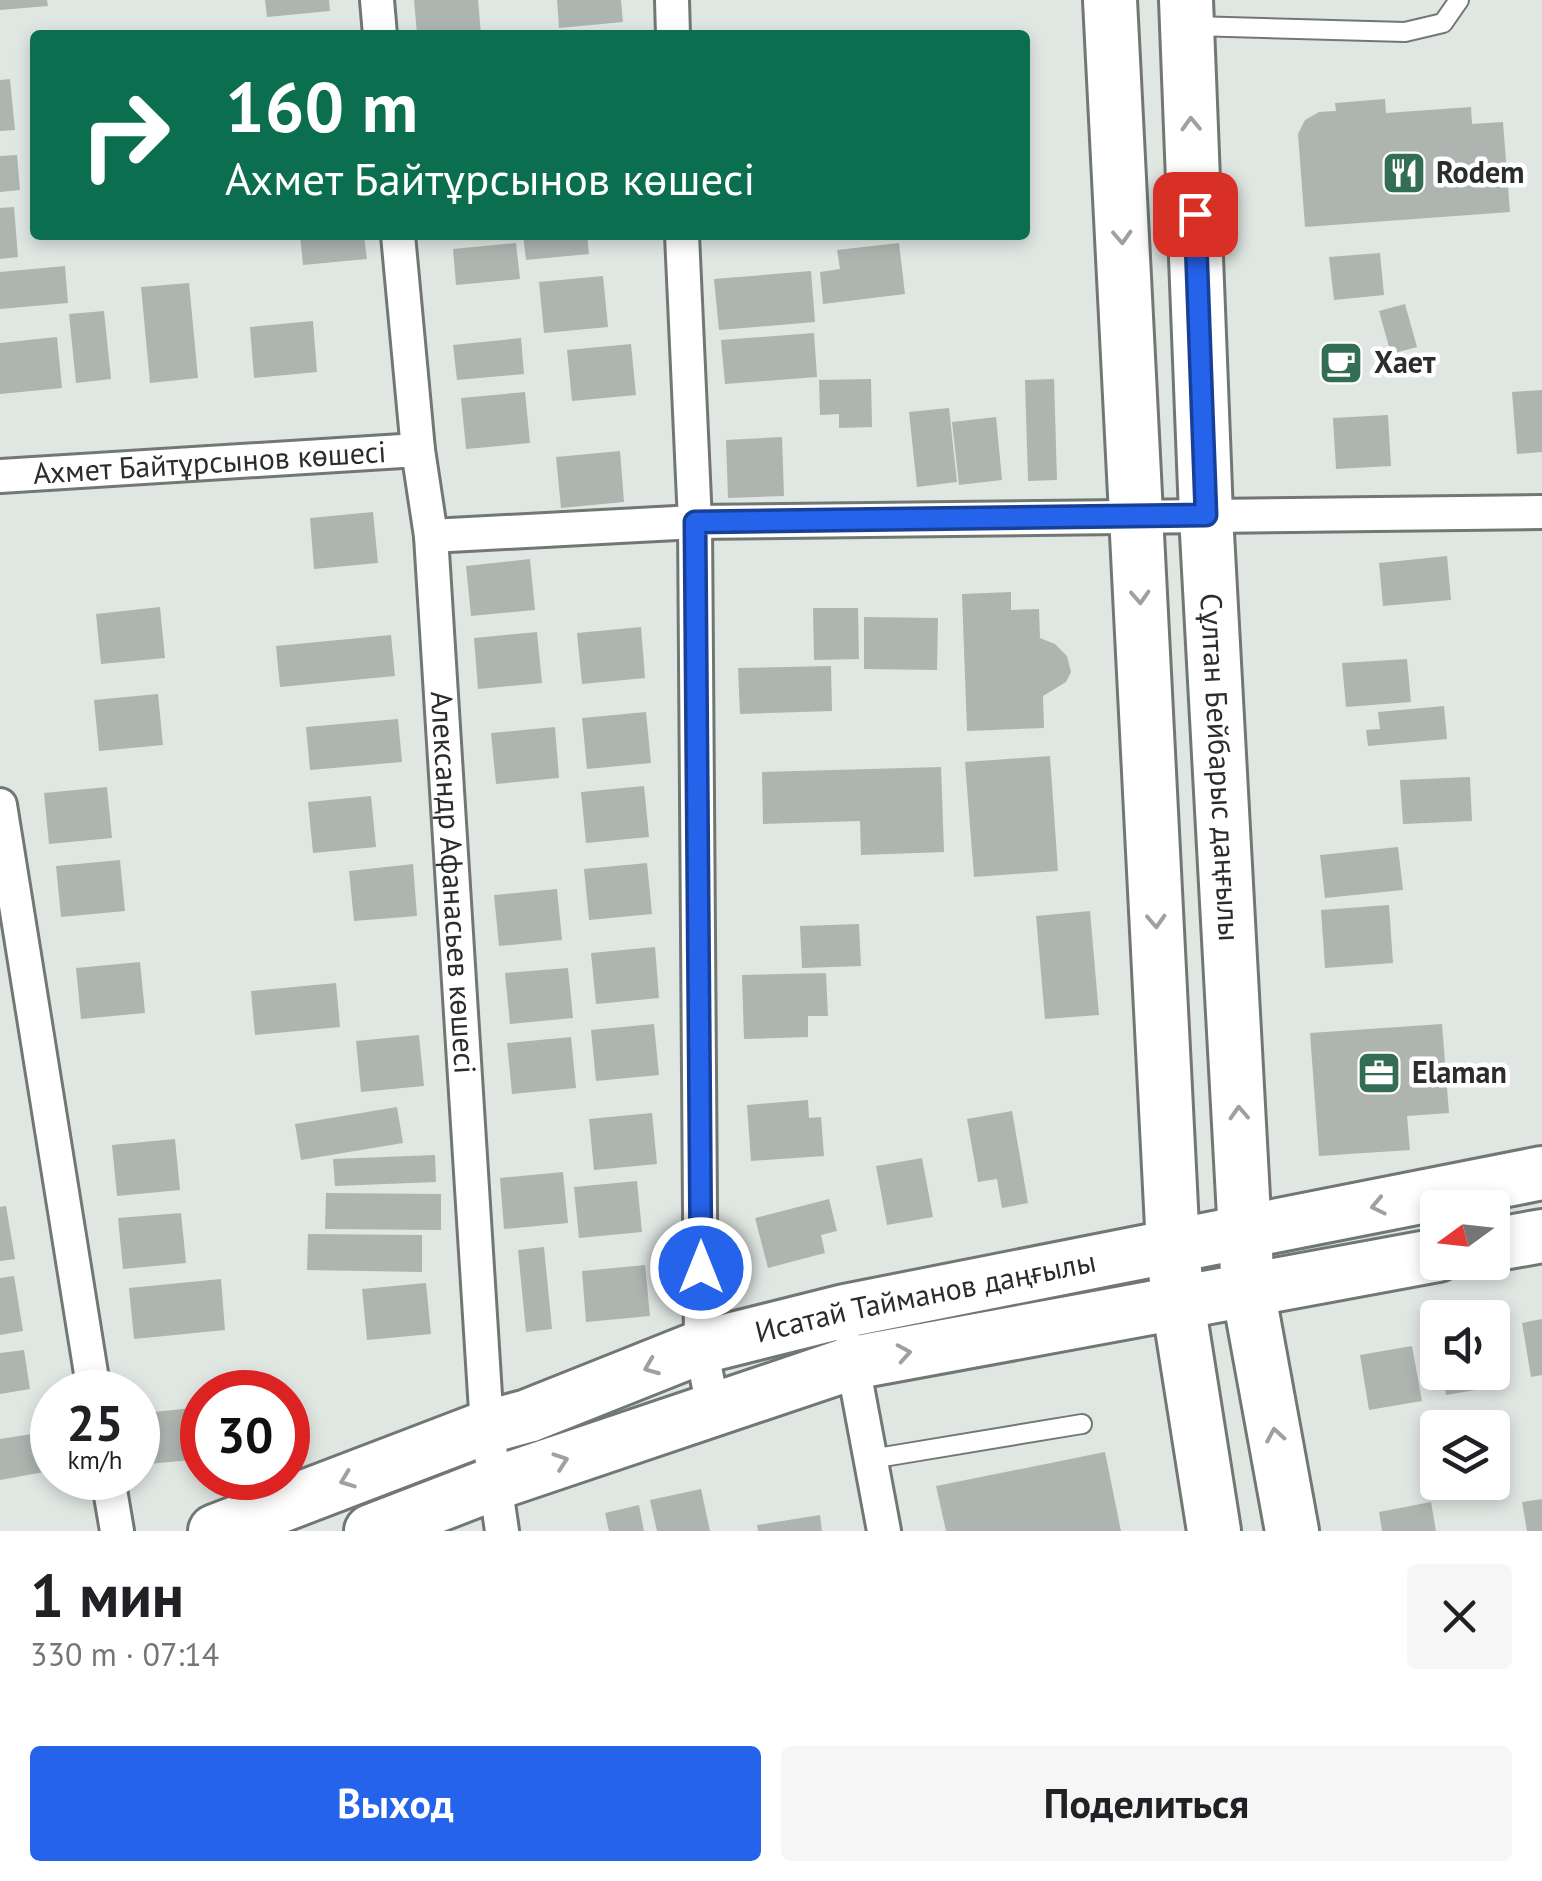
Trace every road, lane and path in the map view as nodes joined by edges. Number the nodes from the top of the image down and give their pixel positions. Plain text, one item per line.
1 (376, 0) edge
2 (672, 0) edge
3 (1459, 0) edge
4 (1187, 13) edge
5 (1111, 16) edge
6 (379, 30) edge
7 (673, 30) edge
8 (398, 240) edge
9 (682, 240) edge
10 (418, 450) junction
11 (0, 476) edge
12 (1542, 512) edge
13 (1206, 515) junction
14 (1136, 516) junction
15 (695, 522) junction
16 (430, 536) junction
17 (0, 805) edge
18 (1542, 1173) edge
19 (1245, 1234) junction
20 (1542, 1236) edge
21 (1510, 1242) edge
22 (1173, 1247) junction
23 (1420, 1258) edge
24 (1248, 1290) junction
25 (1178, 1303) junction
26 (845, 1311) junction
27 (702, 1347) junction
28 (852, 1363) junction
29 (90, 1370) edge
30 (714, 1408) junction
31 (1082, 1424) dead end
32 (487, 1426) junction
33 (870, 1459) junction
34 (111, 1500) edge
35 (498, 1507) edge
36 (116, 1531) edge
37 (215, 1531) edge
38 (371, 1531) edge
39 (884, 1531) edge
40 (1214, 1531) edge
41 (1292, 1531) edge

1 - 6 street
2 - 7 street
3 - 4 lane
4 - 5 main road
13 -> 4 main road, Сұлтан Бейбарыс даңғылы
5 -> 14 main road
8 - 10 street, Александр Афанасьев көшесі
9 - 15 street
10 - 11 street, Ахмет Байтұрсынов көшесі
10 - 16 street, Александр Афанасьев көшесі
12 - 13 street
13 - 14 street
19 -> 13 main road, Сұлтан Бейбарыс даңғылы
14 - 15 street
14 -> 22 main road
15 - 16 street
15 - 27 street
16 - 32 street, Александр Афанасьев көшесі
17 - 29 street
18 -> 19 main road, Исатай Тайманов даңғылы
19 - 22 main road, Исатай Тайманов даңғылы
19 - 24 main road, Сұлтан Бейбарыс даңғылы
20 - 21 main road
22 - 25 main road
22 - 26 main road, Исатай Тайманов даңғылы
23 - 24 main road, Исатай Тайманов даңғылы
24 - 25 main road, Исатай Тайманов даңғылы
41 -> 24 main road, Сұлтан Бейбарыс даңғылы
28 -> 25 main road, Исатай Тайманов даңғылы
25 - 40 main road
26 - 27 main road, Исатай Тайманов даңғылы
26 - 28 street
27 - 30 street
27 -> 32 main road, Исатай Тайманов даңғылы
28 - 30 main road, Исатай Тайманов даңғылы
28 - 33 street
35 -> 30 main road, Исатай Тайманов даңғылы
31 - 33 lane
32 - 35 street, Александр Афанасьев көшесі
32 -> 37 main road, Исатай Тайманов даңғылы
33 - 39 street
34 - 36 street
35 - 38 main road, Исатай Тайманов даңғылы

